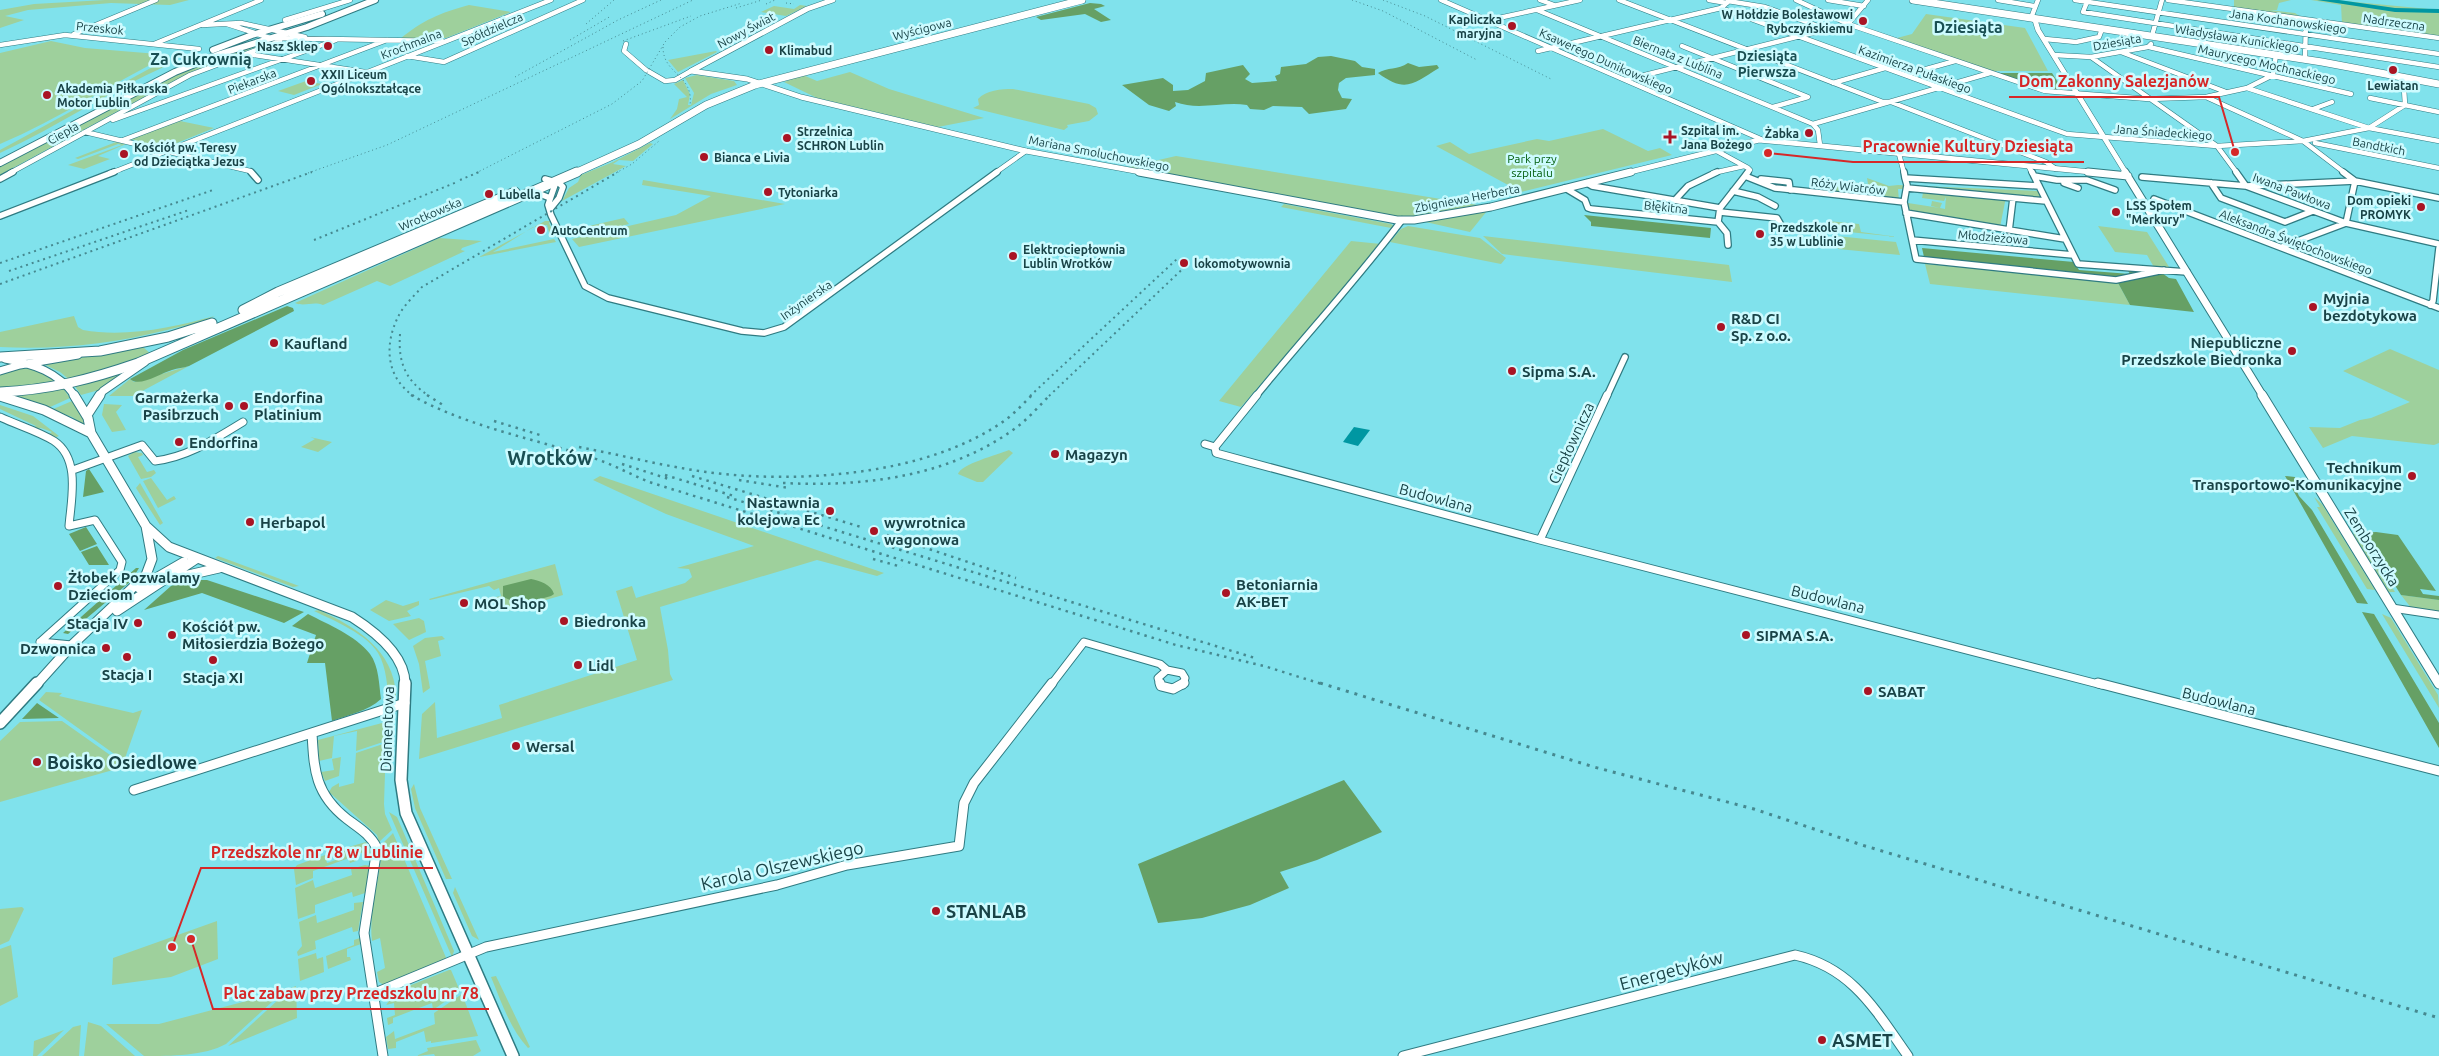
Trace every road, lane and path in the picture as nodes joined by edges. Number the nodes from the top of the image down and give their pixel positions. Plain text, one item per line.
1 (156, 0) edge
2 (261, 0) edge
3 (350, 0) edge
4 (363, 0) edge
5 (375, 0) edge
6 (551, 0) edge
7 (583, 0) edge
8 (833, 0) edge
9 (1070, 0) edge
10 (1082, 0) edge
11 (1441, 0) edge
12 (1540, 0) edge
13 (1580, 0) edge
14 (1619, 0) edge
15 (1709, 0) edge
16 (1796, 0) edge
17 (1828, 0) edge
18 (1868, 0) edge
19 (1913, 0) edge
20 (1926, 0) edge
21 (1998, 0) edge
22 (2038, 0) edge
23 (2075, 0) edge
24 (2162, 0) edge
25 (2168, 0) edge
26 (1728, 1) edge
27 (2087, 2) junction
28 (1554, 6) junction
29 (1864, 6) junction
30 (2034, 6) junction
31 (1721, 8) junction
32 (1537, 10) junction
33 (2158, 12) junction
34 (2031, 18) junction
35 (285, 20) dead end
36 (1488, 20) junction
37 (1670, 20) junction
38 (2306, 20) junction
39 (2057, 22) junction
40 (1476, 23) dead end
41 (2155, 23) junction
42 (202, 24) junction
43 (227, 24) junction
44 (1848, 24) junction
45 (2036, 26) junction
46 (274, 28) junction
47 (2102, 29) junction
48 (1826, 30) junction
49 (290, 32) junction
50 (2153, 32) dead end
51 (2306, 34) junction
52 (71, 35) junction
53 (252, 35) junction
54 (1601, 36) junction
55 (1798, 36) junction
56 (270, 38) junction
57 (2439, 38) edge
58 (320, 39) junction
59 (2044, 39) junction
60 (336, 40) junction
61 (387, 40) junction
62 (280, 41) dead end
63 (444, 42) junction
64 (154, 44) junction
65 (626, 44) dead end
66 (0, 45) edge
67 (2150, 45) joint
68 (1682, 46) dead end
69 (2305, 46) junction
70 (1552, 48) junction
71 (199, 49) dead end
72 (1747, 50) junction
73 (1538, 51) dead end
74 (2121, 52) junction
75 (244, 54) junction
76 (2439, 54) edge
77 (2054, 55) junction
78 (2276, 55) junction
79 (407, 56) junction
80 (2091, 57) junction
81 (1712, 58) junction
82 (282, 60) junction
83 (2305, 60) junction
84 (1955, 61) junction
85 (321, 65) junction
86 (1676, 67) junction
87 (2439, 67) edge
88 (1885, 68) junction
89 (692, 70) junction
90 (367, 72) junction
91 (1990, 73) junction
92 (2273, 75) junction
93 (1904, 76) junction
94 (1625, 80) junction
95 (762, 81) junction
96 (1833, 83) junction
97 (2439, 84) edge
98 (1939, 88) junction
99 (2247, 88) junction
100 (2404, 88) dead end
101 (2227, 92) junction
102 (2078, 94) junction
103 (2351, 94) dead end
104 (2206, 97) junction
105 (2370, 98) dead end
106 (2149, 99) junction
107 (1891, 102) junction
108 (2332, 102) dead end
109 (2405, 105) junction
110 (1772, 107) junction
111 (2312, 109) junction
112 (2439, 112) edge
113 (106, 120) junction
114 (1813, 124) junction
115 (2369, 128) junction
116 (85, 132) junction
117 (2104, 138) junction
118 (123, 140) junction
119 (1764, 140) junction
120 (2439, 140) edge
121 (2303, 141) junction
122 (2315, 144) dead end
123 (1820, 145) junction
124 (2217, 146) junction
125 (1715, 150) junction
126 (167, 151) junction
127 (1026, 151) junction
128 (1899, 154) junction
129 (0, 158) edge
130 (0, 163) edge
131 (1744, 166) junction
132 (2029, 167) junction
133 (2439, 168) edge
134 (2056, 169) junction
135 (2124, 169) junction
136 (2102, 174) junction
137 (1745, 176) junction
138 (2034, 176) junction
139 (2128, 176) junction
140 (1905, 178) junction
141 (2142, 178) dead end
142 (0, 179) edge
143 (545, 179) junction
144 (258, 180) dead end
145 (2057, 180) junction
146 (2355, 181) junction
147 (556, 182) junction
148 (1587, 183) junction
149 (2210, 183) junction
150 (2039, 186) junction
151 (2246, 186) junction
152 (1565, 188) junction
153 (1907, 188) junction
154 (2078, 188) dead end
155 (2115, 190) dead end
156 (1733, 191) junction
157 (521, 197) junction
158 (550, 198) junction
159 (2013, 198) junction
160 (2439, 198) edge
161 (2154, 199) dead end
162 (1675, 200) junction
163 (2046, 201) junction
164 (1904, 202) junction
165 (1776, 206) dead end
166 (550, 209) junction
167 (1720, 210) junction
168 (2313, 211) junction
169 (1906, 213) junction
170 (0, 216) edge
171 (1402, 220) junction
172 (1718, 222) junction
173 (2346, 222) junction
174 (1781, 225) dead end
175 (2009, 231) junction
176 (2065, 239) junction
177 (1912, 240) junction
178 (2439, 244) edge
179 (1728, 245) dead end
180 (2282, 247) junction
181 (2439, 248) edge
182 (2073, 255) junction
183 (2164, 270) junction
184 (2187, 272) junction
185 (2437, 278) edge
186 (2430, 304) junction
187 (2439, 308) edge
188 (100, 351) junction
189 (157, 354) junction
190 (1625, 357) dead end
191 (0, 358) edge
192 (29, 364) junction
193 (0, 371) edge
194 (67, 385) junction
195 (0, 392) edge
196 (0, 396) edge
197 (87, 415) junction
198 (0, 417) edge
199 (242, 422) dead end
200 (91, 433) junction
201 (1205, 444) dead end
202 (1215, 447) junction
203 (107, 458) junction
204 (73, 470) junction
205 (146, 526) junction
206 (1540, 540) junction
207 (196, 558) junction
208 (222, 568) junction
209 (151, 589) junction
210 (124, 598) junction
211 (2392, 608) junction
212 (2439, 615) edge
213 (90, 628) junction
214 (72, 645) junction
215 (1167, 670) dead end
216 (2439, 684) edge
217 (405, 703) junction
218 (0, 723) edge
219 (312, 732) junction
220 (2439, 770) edge
221 (134, 790) dead end
222 (468, 955) junction
223 (375, 992) junction
224 (383, 1056) edge
225 (513, 1056) edge
226 (1403, 1056) edge
227 (1908, 1056) edge

1 - 52 street
2 - 42 street
3 - 35 street
4 - 46 main road
5 - 49 main road
6 - 63 street, Krochmalna
7 - 79 street, Spółdzielcza
8 - 89 street, Nowy Świat
9 - 95 main road, Wyścigowa
10 - 95 main road, Wyścigowa
11 - 36 street, Ksawerego Dunikowskiego
12 - 28 street
13 - 28 street
14 - 37 street
15 - 26 street
16 - 44 street
17 - 29 street
18 - 29 street
19 - 34 main road, Władysława Kunickiego
20 - 34 main road, Władysława Kunickiego
21 - 30 street
22 - 30 street
23 - 27 street, Jana Kochanowskiego
24 - 33 street
25 - 38 street, Nadrzeczna
26 - 31 street
26 - 48 street
27 - 33 street, Jana Kochanowskiego
27 - 41 street
28 - 32 street
29 - 44 street
30 - 34 street
31 - 37 street
31 - 55 street, Kazimierza Pułaskiego
32 - 36 street
32 - 54 street, Biernata z Lublina
33 - 41 street
33 - 51 street, Jana Kochanowskiego
34 - 39 main road, Władysława Kunickiego
34 - 45 street, Zemborzycka
36 - 40 street
36 - 70 street, Ksawerego Dunikowskiego
37 - 54 street
37 - 72 street
38 - 51 street
38 - 57 street, Nadrzeczna
39 - 45 main road
39 - 47 main road, Władysława Kunickiego
41 - 50 street
41 - 69 street
42 - 43 street
42 - 64 street
43 - 46 street
43 - 53 street
44 - 48 street
44 - 84 street
45 - 59 street, Zemborzycka
46 - 49 street
46 - 53 main road
47 - 59 street
47 - 78 main road, Władysława Kunickiego
48 - 55 street
49 - 56 main road
49 - 58 street
51 - 69 street
51 - 76 street, Jana Kochanowskiego
52 - 64 street, Przeskok
52 - 66 street, Przeskok
53 - 56 street
53 - 129 main road
54 - 70 street
54 - 86 street, Biernata z Lublina
55 - 72 street
55 - 88 street, Kazimierza Pułaskiego
56 - 58 street
56 - 130 main road
58 - 60 street
59 - 77 street, Zemborzycka
60 - 61 street
60 - 82 street
61 - 63 street
61 - 85 street, Piekarska
62 - 75 street, Ciepła
63 - 79 street, Krochmalna
64 - 71 street, Przeskok
65 - 89 street, Nowy Świat
67 - 74 street, Dziesiąta
67 - 92 street, Maurycego Mochnackiego
68 - 81 street
69 - 83 street
69 - 87 street
70 - 73 street
70 - 94 street, Ksawerego Dunikowskiego
72 - 81 street
72 - 96 street
74 - 80 street, Dziesiąta
74 - 101 street
75 - 82 street
75 - 113 street, Ciepła
77 - 80 street, Dziesiąta
77 - 102 street, Zemborzycka
78 - 83 main road, Władysława Kunickiego
78 - 92 street
79 - 90 street, Krochmalna
80 - 106 street, Iwana Pawłowa
81 - 86 street
81 - 110 street
82 - 85 street
82 - 113 street
83 - 97 main road, Władysława Kunickiego
84 - 91 street
84 - 93 street
85 - 90 street
85 - 118 street, Piekarska
86 - 94 street
86 - 110 street, Biernata z Lublina
88 - 93 street, Kazimierza Pułaskiego
88 - 96 street
89 - 95 street, Mariana Smoluchowskiego
90 - 126 street, Krochmalna
91 - 98 street
91 - 102 street
92 - 99 street
92 - 103 street, Maurycego Mochnackiego
93 - 98 street, Kazimierza Pułaskiego
94 - 119 street, Ksawerego Dunikowskiego
95 - 127 street, Mariana Smoluchowskiego
95 - 143 main road, Wrotkowska
95 - 147 main road, Wrotkowska
96 - 107 street
98 - 107 street
98 - 117 street, Kazimierza Pułaskiego
99 - 101 street
99 - 111 street
100 - 109 street
101 - 104 street
102 - 106 street
102 - 117 street, Zemborzycka
104 - 106 street
104 - 121 street
105 - 109 street
106 - 124 street, Iwana Pawłowa
107 - 114 street
107 - 134 street
108 - 111 street
109 - 112 street
109 - 115 street, Jana Śniadeckiego
110 - 114 street, Biernata z Lublina
111 - 115 street
113 - 116 street, Ciepła
114 - 123 street
115 - 120 street
115 - 121 street, Jana Śniadeckiego
116 - 118 street
116 - 142 street, Ciepła
117 - 124 street, Jana Śniadeckiego
117 - 135 street, Zemborzycka
118 - 126 street
119 - 123 street, Zbigniewa Herberta
119 - 125 street, Zbigniewa Herberta
121 - 124 street, Jana Śniadeckiego
121 - 146 street
122 - 133 street, Bandtkich
123 - 128 street, Zbigniewa Herberta
124 - 151 street, Iwana Pawłowa
125 - 131 street
125 - 148 street, Zbigniewa Herberta
126 - 144 street
126 - 170 street, Krochmalna
127 - 166 street, Inżynierska
127 - 171 street, Mariana Smoluchowskiego
128 - 132 street, Zbigniewa Herberta
128 - 140 street
131 - 137 street
131 - 162 street
132 - 134 street, Zbigniewa Herberta
132 - 138 street
134 - 136 street, Zbigniewa Herberta
135 - 136 street
135 - 139 street, Zemborzycka
136 - 139 street, Zbigniewa Herberta
137 - 156 street
137 - 164 street, Róży Wiatrów
138 - 145 street
138 - 150 street
139 - 184 street, Zemborzycka
140 - 150 street
140 - 153 street
141 - 149 street
143 - 147 street
143 - 188 main road, Wrotkowska
145 - 154 street
145 - 155 street
146 - 151 street
146 - 160 street
146 - 173 street
147 - 157 main road, Wrotkowska
147 - 158 street, Inżynierska
147 - 166 street
148 - 152 street, Zbigniewa Herberta
148 - 162 street
149 - 151 street
149 - 168 street
150 - 163 street
151 - 168 street, Iwana Pawłowa
152 - 171 street, Zbigniewa Herberta
152 - 172 street, Błękitna
153 - 159 street
153 - 164 street
156 - 165 street
156 - 167 street
157 - 158 street
157 - 189 main road, Wrotkowska
158 - 166 street, Inżynierska
159 - 163 street
159 - 175 street
161 - 180 street, Aleksandra Świętochowskiego
162 - 167 street
163 - 176 street
164 - 169 street
167 - 172 street
167 - 174 street
168 - 173 street, Iwana Pawłowa
169 - 175 street
169 - 177 street
171 - 202 street
172 - 179 street
173 - 178 street, Iwana Pawłowa
173 - 180 street
175 - 176 street
176 - 182 street
177 - 182 street, Młodzieżowa
177 - 183 street
180 - 186 street, Aleksandra Świętochowskiego
181 - 185 street
182 - 183 street, Młodzieżowa
183 - 184 street, Młodzieżowa
184 - 211 street, Zemborzycka
185 - 186 street
186 - 187 street, Aleksandra Świętochowskiego
188 - 191 main road, Wrotkowska
188 - 192 street
189 - 194 main road, Wrotkowska
189 - 197 street, Wrotkowska
190 - 206 street, Ciepłownicza
191 - 192 street, Diamentowa
192 - 193 street
192 - 194 street, Diamentowa
194 - 195 main road, Wrotkowska
194 - 197 street, Diamentowa
196 - 200 street
197 - 200 street, Diamentowa
198 - 204 street
199 - 203 street
200 - 203 street, Diamentowa
201 - 202 street, Budowlana
202 - 206 street, Budowlana
203 - 204 street
203 - 205 street, Diamentowa
204 - 214 street
205 - 207 street, Diamentowa
205 - 210 street
206 - 220 street, Budowlana
207 - 208 street, Diamentowa
207 - 209 street
207 - 210 street
208 - 209 street
208 - 217 street, Diamentowa
209 - 213 street
210 - 213 street
211 - 212 street
211 - 216 street, Zemborzycka
213 - 214 street
214 - 218 street
215 - 222 street, Karola Olszewskiego
217 - 219 street
217 - 222 street, Diamentowa
219 - 221 street
219 - 223 street
222 - 223 street
222 - 225 street, Diamentowa
223 - 224 street
226 - 227 street, Energetyków

